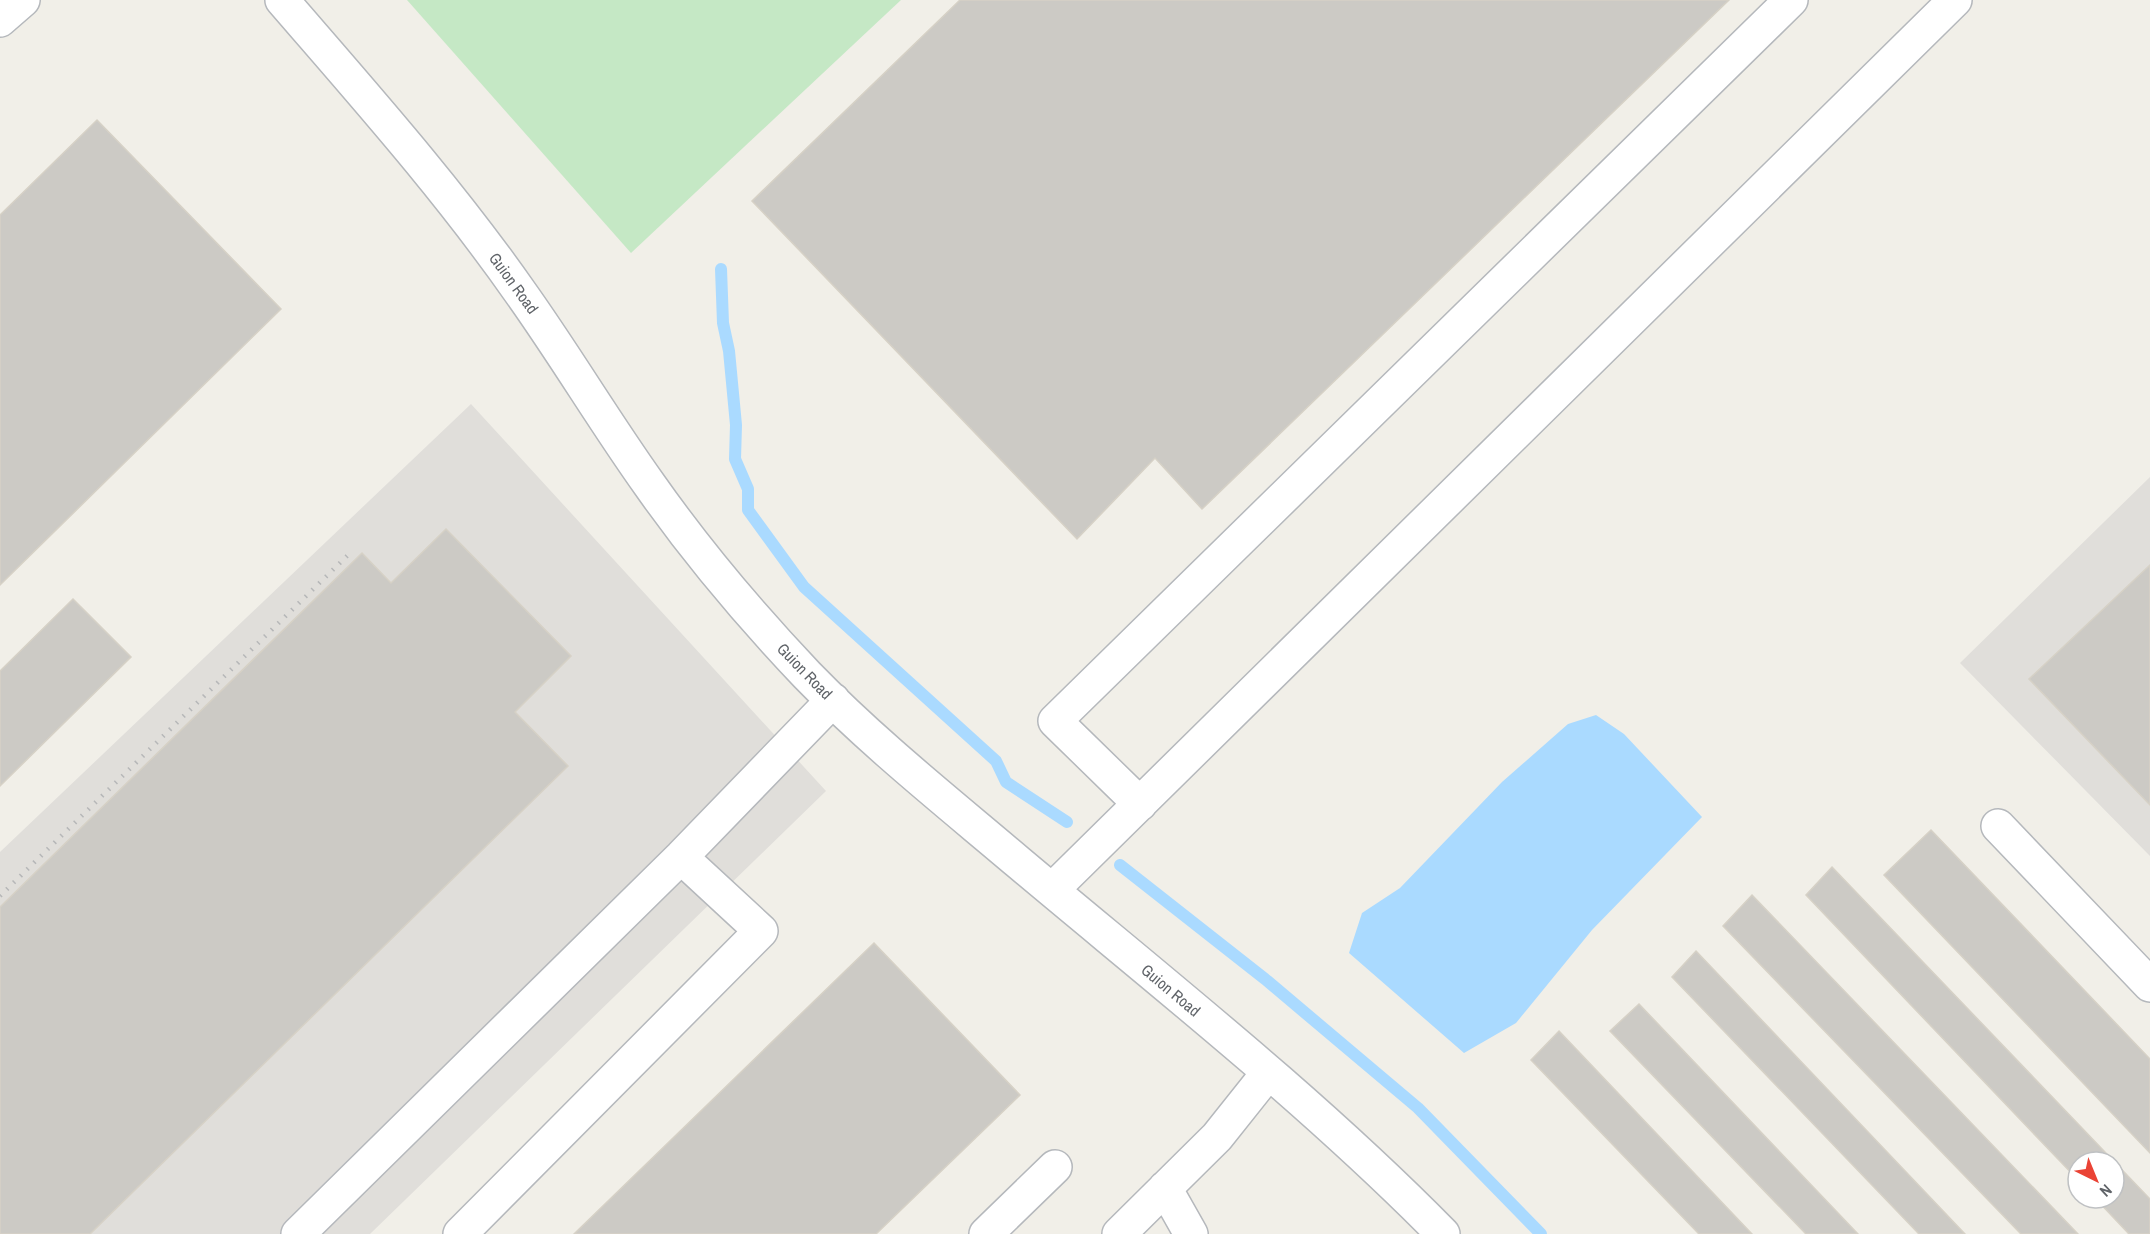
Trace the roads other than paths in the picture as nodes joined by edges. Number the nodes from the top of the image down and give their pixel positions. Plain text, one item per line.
1 (23, 0) edge
2 (282, 0) edge
3 (1791, 0) edge
4 (1955, 0) edge
5 (0, 20) edge
6 (832, 700) junction
7 (1140, 804) junction
8 (1998, 826) dead end
9 (681, 857) junction
10 (1052, 890) junction
11 (2150, 985) edge
12 (1268, 1073) junction
13 (1055, 1167) dead end
14 (1165, 1188) junction
15 (298, 1234) edge
16 (460, 1234) edge
17 (986, 1234) edge
18 (1119, 1234) edge
19 (1191, 1234) edge
20 (1443, 1234) edge

1 - 5 street
2 - 6 street, Guion Road
3 - 7 street
4 - 7 street
6 - 9 street
6 - 10 street, Guion Road
7 - 10 street
8 - 11 street
9 - 15 street
9 - 16 street
10 - 12 street, Guion Road
12 - 14 street
12 - 20 street, Guion Road
13 - 17 street
14 - 18 street
14 - 19 street

